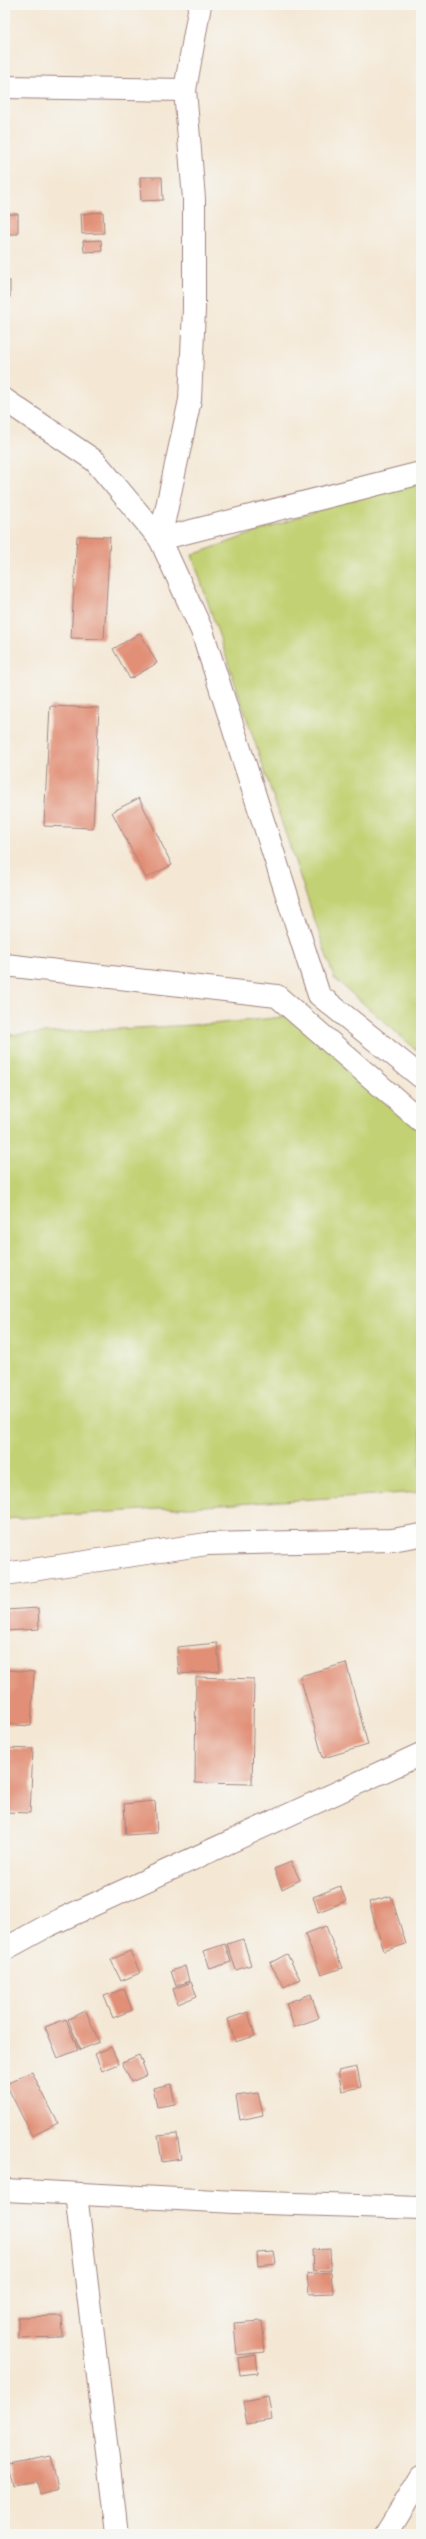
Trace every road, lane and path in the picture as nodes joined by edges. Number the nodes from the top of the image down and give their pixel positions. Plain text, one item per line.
1 (200, 5) edge
2 (5, 87) edge
3 (186, 90) junction
4 (5, 400) edge
5 (421, 472) edge
6 (160, 539) junction
7 (5, 965) edge
8 (421, 1077) edge
9 (421, 1121) edge
10 (421, 1535) edge
11 (5, 1574) edge
12 (421, 1754) edge
13 (5, 1949) edge
14 (5, 2190) edge
15 (76, 2194) junction
16 (421, 2208) edge
17 (421, 2477) edge
18 (118, 2534) edge
19 (386, 2534) edge

1 - 3 street
2 - 3 street
3 - 6 street
4 - 6 street
5 - 6 street
6 - 8 street
7 - 9 street
10 - 11 street
12 - 13 street
14 - 15 street
15 - 16 street
15 - 18 street
17 - 19 street

